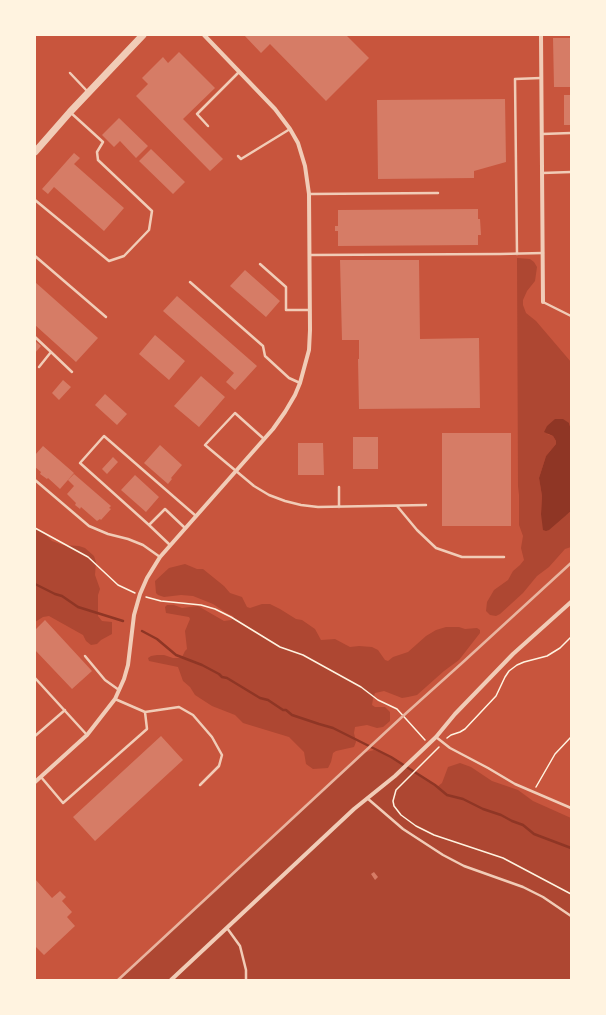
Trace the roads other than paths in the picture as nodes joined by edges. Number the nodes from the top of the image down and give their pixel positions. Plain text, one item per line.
1 (144, 35) edge
2 (204, 35) edge
3 (541, 35) edge
4 (240, 72) junction
5 (70, 73) dead end
6 (541, 78) junction
7 (88, 93) junction
8 (70, 112) junction
9 (208, 126) dead end
10 (290, 129) junction
11 (571, 133) edge
12 (542, 134) junction
13 (35, 152) edge
14 (238, 156) dead end
15 (571, 172) edge
16 (542, 173) junction
17 (438, 193) dead end
18 (309, 194) junction
19 (35, 200) edge
20 (543, 253) junction
21 (517, 254) junction
22 (310, 255) junction
23 (35, 256) edge
24 (260, 264) dead end
25 (190, 282) dead end
26 (543, 302) joint
27 (310, 310) junction
28 (106, 316) dead end
29 (571, 316) edge
30 (35, 337) edge
31 (51, 352) junction
32 (39, 367) dead end
33 (72, 372) dead end
34 (300, 383) junction
35 (264, 439) junction
36 (235, 471) junction
37 (35, 480) edge
38 (339, 486) dead end
39 (426, 505) dead end
40 (339, 506) junction
41 (397, 506) junction
42 (196, 516) junction
43 (149, 525) junction
44 (185, 528) junction
45 (170, 545) junction
46 (160, 557) junction
47 (504, 557) dead end
48 (571, 602) edge
49 (85, 656) dead end
50 (35, 678) edge
51 (119, 690) junction
52 (115, 700) junction
53 (65, 710) junction
54 (145, 712) junction
55 (87, 735) junction
56 (35, 736) edge
57 (436, 737) junction
58 (41, 777) junction
59 (35, 782) edge
60 (200, 785) dead end
61 (367, 798) junction
62 (571, 808) edge
63 (571, 916) edge
64 (227, 927) junction
65 (171, 980) edge
66 (246, 980) edge

1 - 7 street
2 - 4 street
3 - 6 street
4 - 9 lane
4 - 10 street
5 - 7 lane
6 - 12 street
6 - 21 lane
7 - 8 street
8 - 13 street
8 - 19 lane
10 - 14 lane
10 - 18 street
11 - 12 lane
12 - 16 street
15 - 16 lane
16 - 20 street
17 - 18 lane
18 - 22 street
20 - 21 lane
20 - 26 street
21 - 22 lane
22 - 27 street
23 - 28 lane
24 - 27 lane
25 - 34 lane
26 - 29 lane
27 - 34 street
30 - 31 lane
31 - 32 lane
31 - 33 lane
34 - 35 street
35 - 36 street
35 - 36 lane
36 - 40 lane
36 - 42 street
37 - 46 lane
38 - 40 lane
39 - 41 lane
40 - 41 lane
41 - 47 lane
42 - 43 lane
42 - 44 street
43 - 44 lane
43 - 45 lane
44 - 45 street
45 - 46 street
46 - 51 street
48 - 57 street
49 - 51 lane
50 - 53 lane
51 - 52 street
52 - 54 lane
52 - 55 street
53 - 55 lane
53 - 56 lane
54 - 58 lane
54 - 60 lane
55 - 58 street
57 - 61 street
57 - 62 lane
58 - 59 street
61 - 63 lane
61 - 64 street
64 - 65 street
64 - 66 lane

